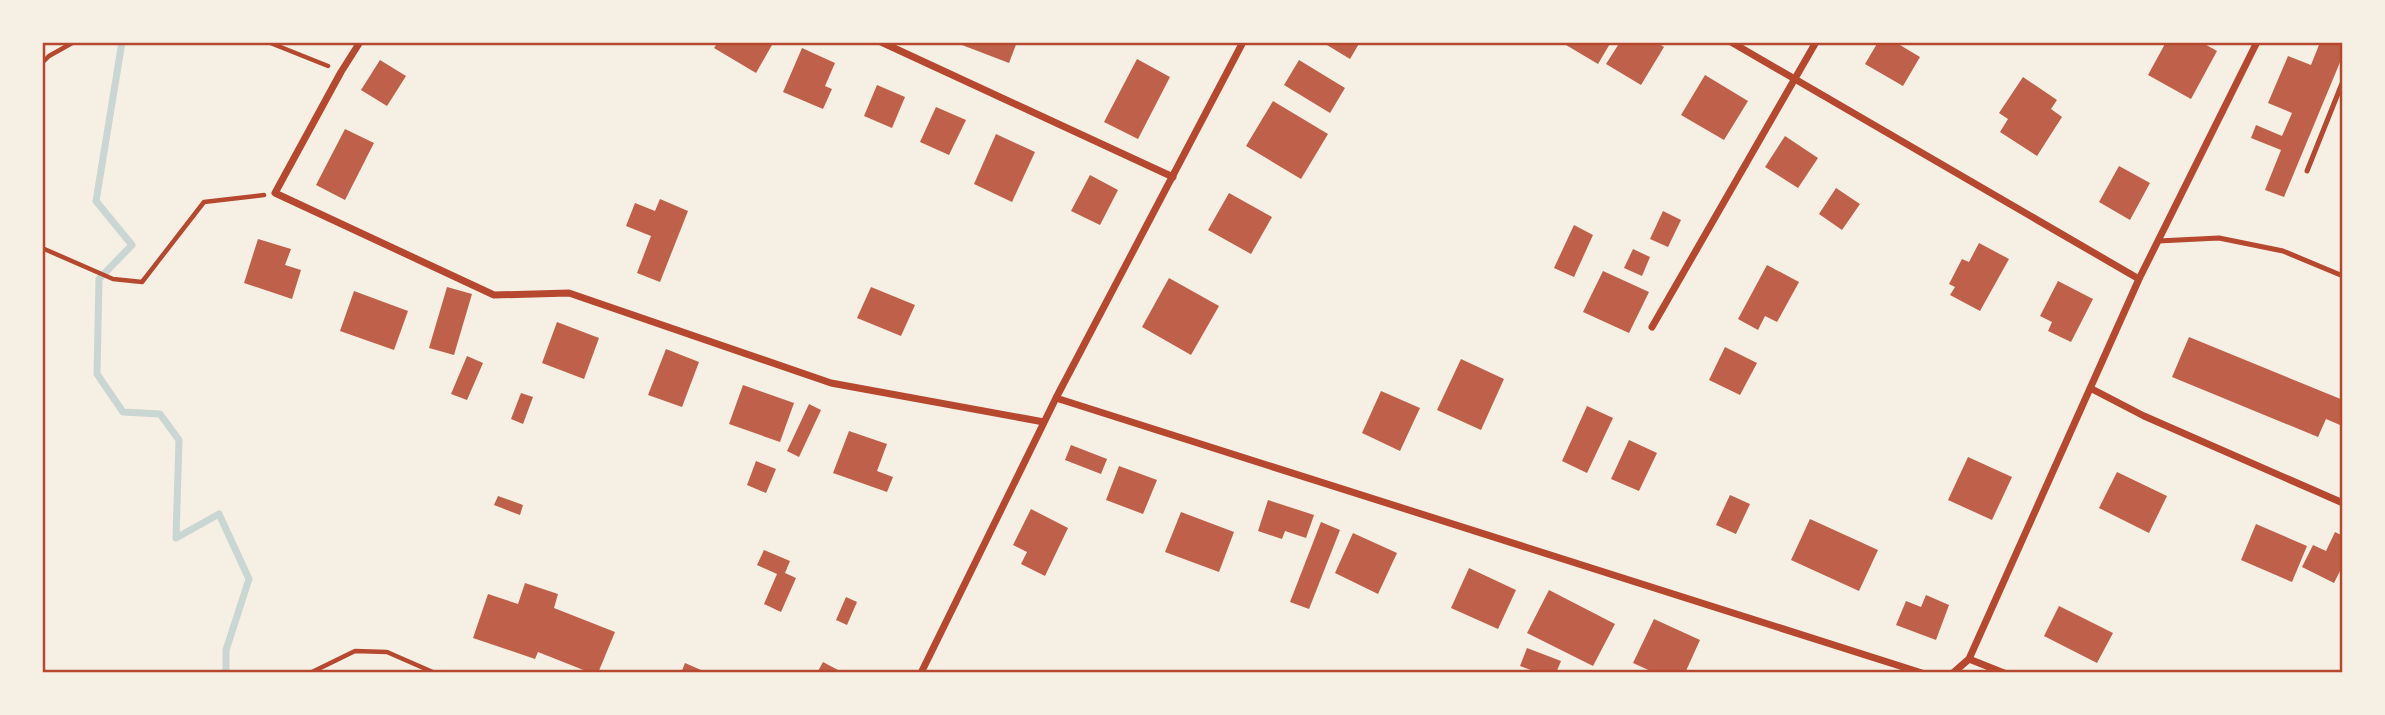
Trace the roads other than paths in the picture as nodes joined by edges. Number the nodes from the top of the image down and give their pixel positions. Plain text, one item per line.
1 (360, 42) edge
2 (881, 42) edge
3 (1244, 42) edge
4 (1731, 42) edge
5 (1816, 42) edge
6 (2257, 42) edge
7 (1794, 80) junction
8 (2343, 81) edge
9 (2307, 171) dead end
10 (1172, 177) junction
11 (2158, 241) junction
12 (2343, 276) edge
13 (2139, 279) junction
14 (1652, 327) dead end
15 (2090, 388) junction
16 (1056, 398) junction
17 (1044, 422) junction
18 (2343, 503) edge
19 (1969, 659) junction
20 (921, 673) edge
21 (1922, 673) edge
22 (1953, 673) edge
23 (2004, 673) edge

1 - 17 street
2 - 10 street
3 - 10 street
4 - 7 street
5 - 7 street
6 - 11 street
7 - 13 street
7 - 14 street
8 - 9 lane
10 - 16 street
11 - 12 lane
11 - 13 street
13 - 15 street
15 - 18 street
15 - 19 street
16 - 17 street
16 - 21 street
17 - 20 street
19 - 22 street
19 - 23 street

